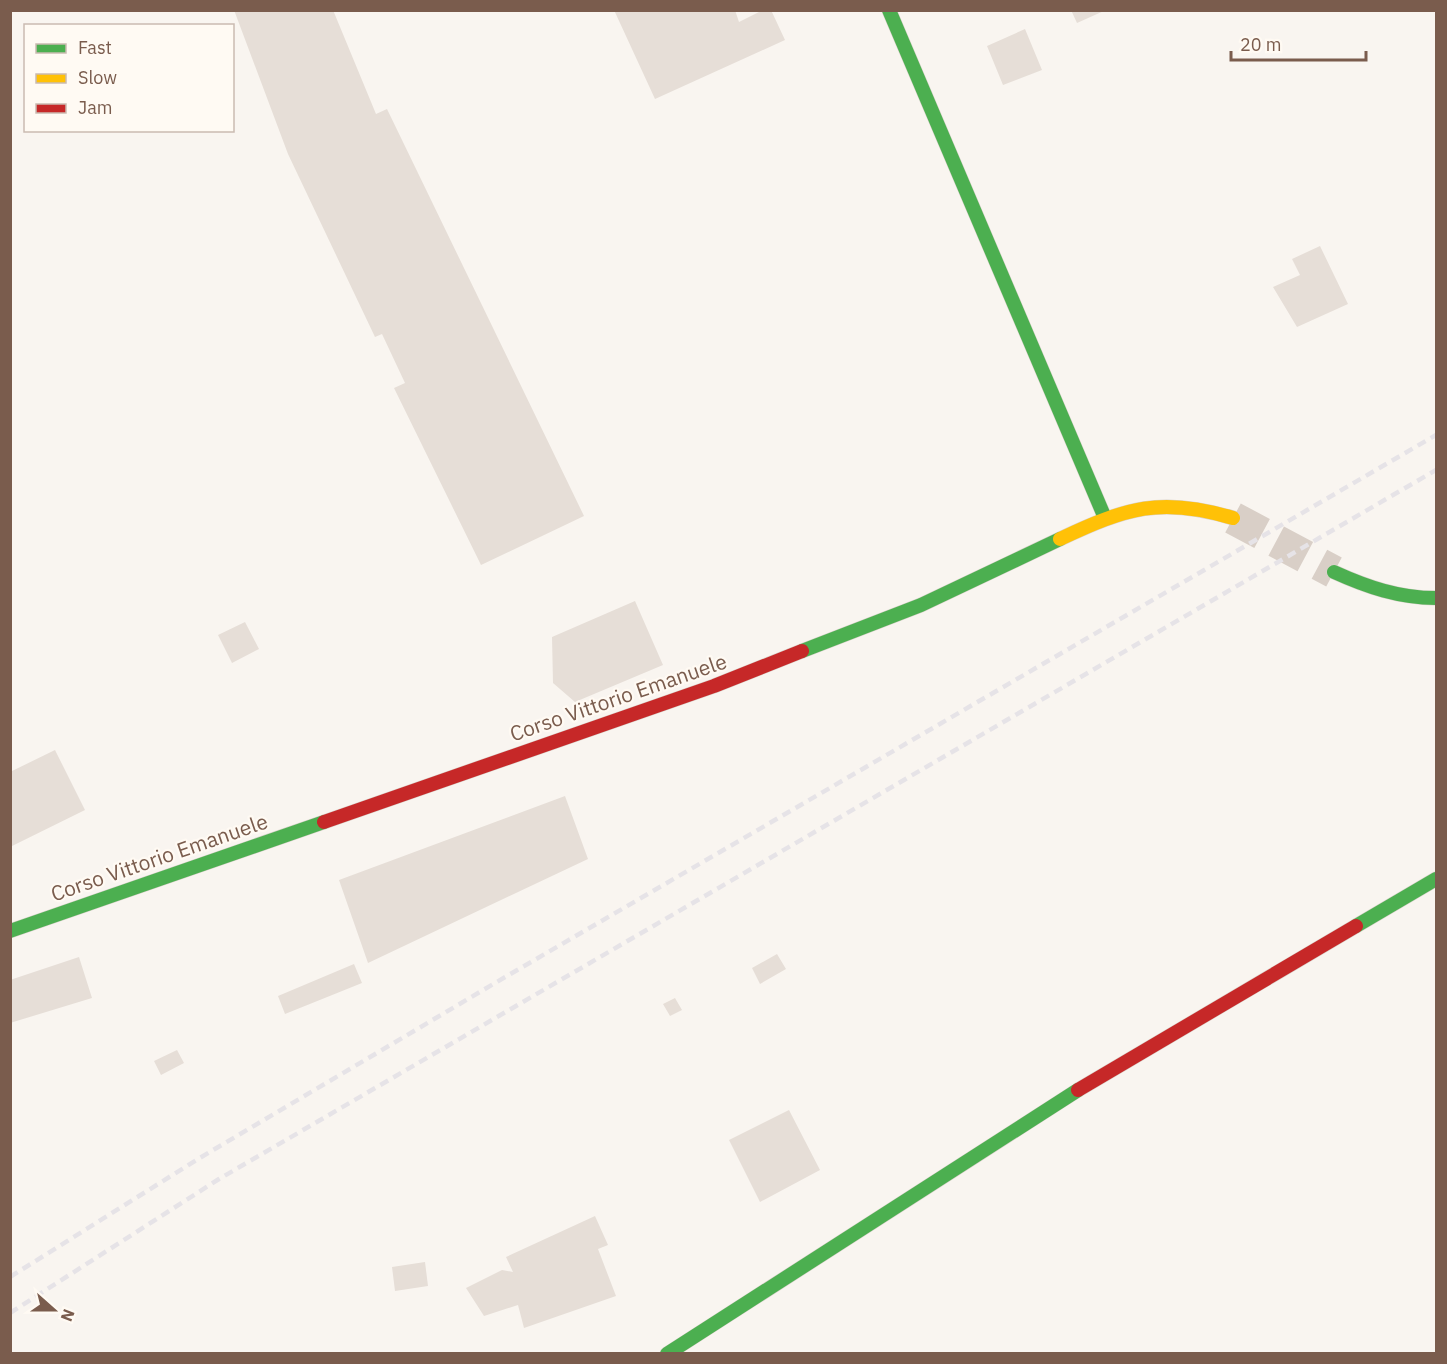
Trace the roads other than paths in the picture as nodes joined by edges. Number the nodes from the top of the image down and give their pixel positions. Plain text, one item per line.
1 (889, 10) edge
2 (1105, 518) junction
3 (1233, 518) tunnel mouth
4 (1334, 572) tunnel mouth
5 (1437, 598) edge
6 (1437, 879) edge
7 (10, 931) edge
8 (667, 1353) edge

1 - 2 main road
2 - 3 main road, Corso Vittorio Emanuele
2 - 7 main road, Corso Vittorio Emanuele
4 - 5 main road
6 - 8 main road

